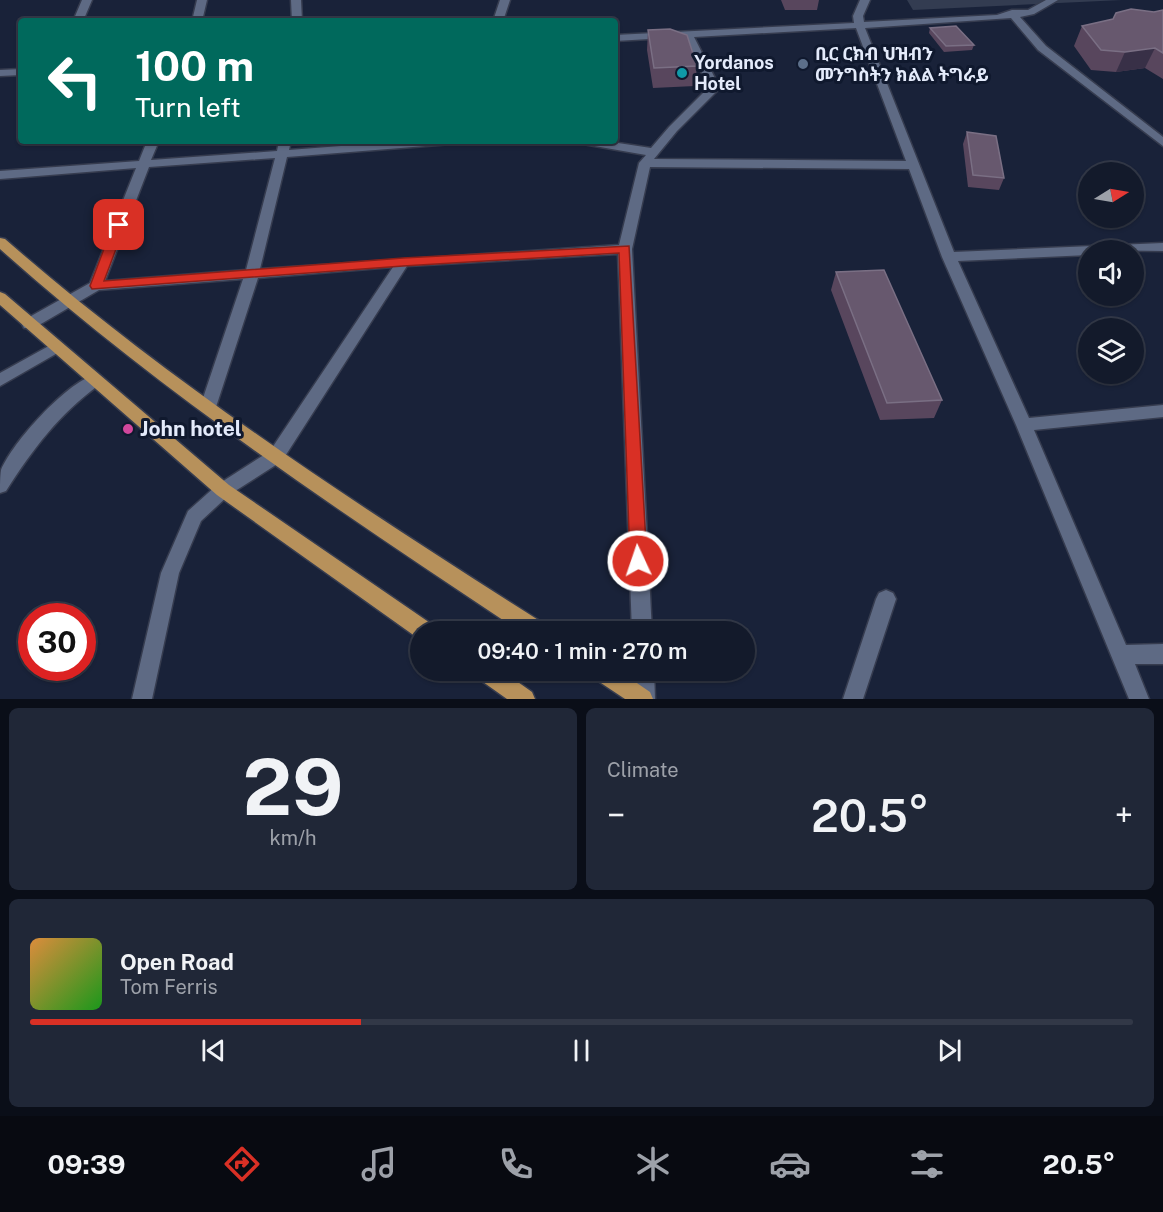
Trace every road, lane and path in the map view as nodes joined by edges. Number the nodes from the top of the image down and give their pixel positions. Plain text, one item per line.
1 (87, 0) edge
2 (202, 0) edge
3 (296, 0) edge
4 (504, 0) edge
5 (865, 0) edge
6 (1053, 0) edge
7 (1023, 1) edge
8 (1011, 15) junction
9 (79, 18) edge
10 (198, 18) edge
11 (297, 18) edge
12 (499, 18) edge
13 (860, 24) junction
14 (688, 35) junction
15 (618, 38) edge
16 (18, 72) edge
17 (0, 74) edge
18 (1163, 143) edge
19 (152, 144) edge
20 (380, 144) edge
21 (595, 144) edge
22 (283, 148) edge
23 (649, 157) junction
24 (142, 163) junction
25 (914, 165) junction
26 (0, 175) edge
27 (0, 242) edge
28 (1163, 247) edge
29 (1144, 248) edge
30 (625, 249) junction
31 (1078, 251) edge
32 (949, 257) junction
33 (403, 262) junction
34 (252, 274) junction
35 (96, 286) junction
36 (0, 297) edge
37 (68, 302) junction
38 (29, 324) junction
39 (56, 347) junction
40 (0, 380) edge
41 (94, 381) junction
42 (208, 407) junction
43 (1163, 411) edge
44 (1024, 425) junction
45 (276, 456) junction
46 (0, 486) edge
47 (223, 490) junction
48 (885, 599) dead end
49 (410, 621) edge
50 (522, 621) edge
51 (642, 621) edge
52 (1163, 654) edge
53 (1119, 655) junction
54 (499, 681) edge
55 (617, 681) edge
56 (644, 681) edge
57 (142, 699) edge
58 (525, 699) edge
59 (644, 699) edge
60 (854, 699) edge
61 (1139, 699) edge

1 - 9 street
2 - 10 street
3 - 11 street
4 - 12 street
5 - 13 street
6 - 8 street
7 - 8 street
8 - 13 street
8 - 18 street
13 - 14 street
13 - 25 street
14 - 15 street
14 - 23 street
16 - 17 street
19 - 24 street
20 - 22 street
21 - 23 street
22 - 24 street
22 - 34 street
23 - 25 street
23 - 30 street
24 - 26 street
24 - 35 street
25 - 32 street
27 - 37 main road
28 - 29 street
30 - 33 street
30 - 51 street
31 - 32 street
32 - 44 street
33 - 34 street
33 - 45 street
34 - 35 street
34 - 42 street
35 - 37 street
36 - 38 main road
37 - 38 street
37 - 42 main road
38 - 39 main road
39 - 40 street
39 - 41 main road
41 - 46 street
41 - 47 main road
42 - 45 main road
43 - 44 street
44 - 53 street
45 - 47 street
45 - 50 main road
47 - 49 main road
47 - 57 street
48 - 60 street
52 - 53 street
53 - 61 street
54 - 58 main road
55 - 59 main road
56 - 59 street

